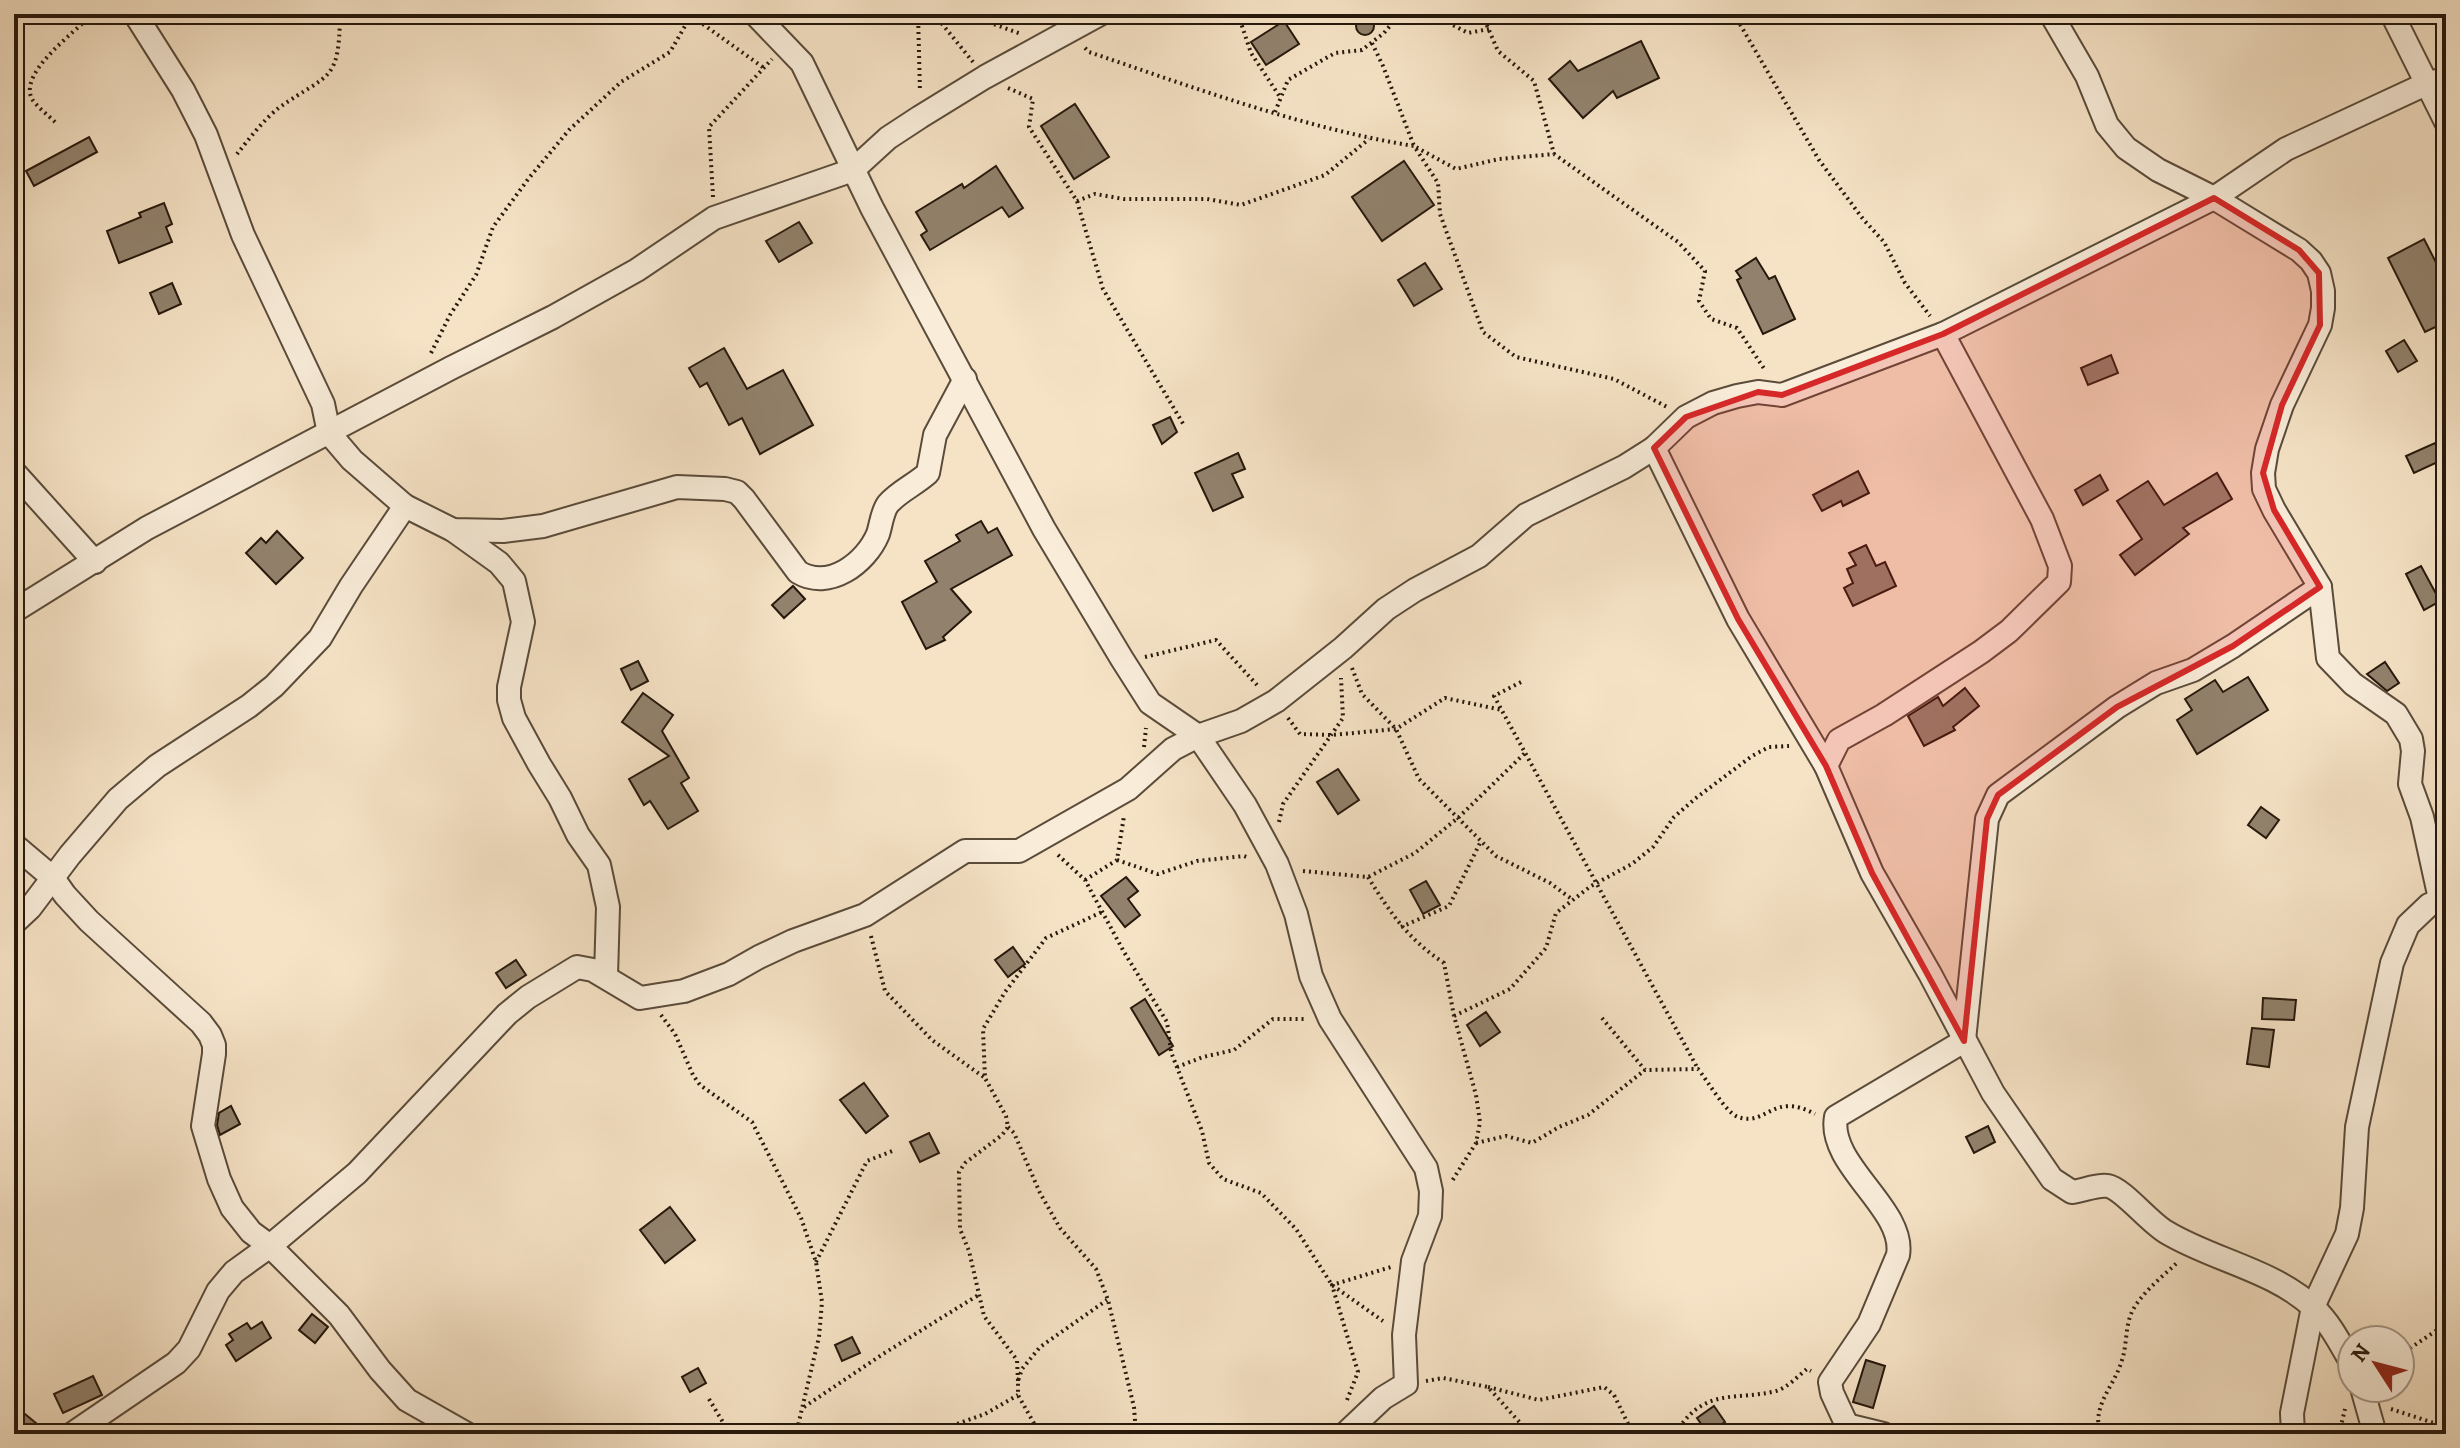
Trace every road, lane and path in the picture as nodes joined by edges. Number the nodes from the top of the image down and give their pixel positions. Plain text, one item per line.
1 (92, 14) edge
2 (135, 14) edge
3 (340, 14) edge
4 (755, 14) edge
5 (918, 14) edge
6 (966, 14) edge
7 (1100, 14) edge
8 (1238, 14) edge
9 (1400, 14) edge
10 (1432, 14) edge
11 (1482, 14) edge
12 (1734, 14) edge
13 (2051, 14) edge
14 (2392, 14) edge
15 (693, 16) edge
16 (1489, 29) junction
17 (1068, 32) junction
18 (1046, 43) junction
19 (1372, 43) junction
20 (785, 46) junction
21 (764, 68) junction
22 (2437, 81) edge
23 (1280, 98) junction
24 (1275, 112) junction
25 (920, 117) junction
26 (55, 122) dead end
27 (2446, 122) edge
28 (1029, 127) dead end
29 (1369, 139) junction
30 (1414, 146) junction
31 (1554, 154) junction
32 (853, 170) junction
33 (220, 175) junction
34 (2214, 198) junction
35 (1077, 201) junction
36 (714, 218) junction
37 (1943, 334) junction
38 (965, 379) junction
39 (413, 389) junction
40 (1782, 395) junction
41 (1686, 417) junction
42 (1185, 427) dead end
43 (329, 433) junction
44 (1654, 448) junction
45 (14, 472) edge
46 (405, 506) junction
47 (453, 530) junction
48 (95, 562) junction
49 (2320, 587) junction
50 (14, 611) edge
51 (1343, 648) junction
52 (1521, 682) dead end
53 (1198, 736) junction
54 (1525, 753) junction
55 (1826, 766) junction
56 (1459, 817) junction
57 (1035, 841) junction
58 (1481, 841) junction
59 (14, 845) edge
60 (1117, 860) dead end
61 (1275, 862) junction
62 (1368, 877) junction
63 (53, 878) junction
64 (1597, 883) junction
65 (2443, 898) edge
66 (1573, 900) junction
67 (1102, 912) junction
68 (865, 915) junction
69 (14, 923) edge
70 (1401, 927) junction
71 (606, 976) junction
72 (640, 998) junction
73 (1324, 1007) junction
74 (1454, 1016) junction
75 (1602, 1018) dead end
76 (1964, 1041) junction
77 (1177, 1067) junction
78 (1698, 1069) junction
79 (1645, 1070) junction
80 (985, 1078) junction
81 (1834, 1126) junction
82 (1008, 1127) junction
83 (1476, 1143) junction
84 (895, 1150) dead end
85 (1451, 1183) dead end
86 (270, 1246) junction
87 (2194, 1247) junction
88 (1413, 1261) junction
89 (816, 1262) junction
90 (1332, 1285) junction
91 (980, 1294) junction
92 (1108, 1300) junction
93 (2313, 1307) junction
94 (2446, 1324) edge
95 (1404, 1335) junction
96 (2336, 1336) edge
97 (2416, 1344) edge
98 (1018, 1381) junction
99 (1830, 1382) junction
100 (1406, 1384) junction
101 (1488, 1387) junction
102 (1018, 1395) junction
103 (709, 1399) dead end
104 (2367, 1404) edge
105 (2388, 1404) edge
106 (804, 1407) junction
107 (1343, 1408) dead end
108 (2446, 1427) edge
109 (1679, 1428) junction
110 (1849, 1429) edge
111 (72, 1434) edge
112 (467, 1434) edge
113 (730, 1434) edge
114 (796, 1434) edge
115 (929, 1434) edge
116 (1040, 1434) edge
117 (1136, 1434) edge
118 (1345, 1434) edge
119 (1530, 1434) edge
120 (1633, 1434) edge
121 (1673, 1434) edge
122 (1689, 1434) edge
123 (1883, 1434) edge
124 (2100, 1434) edge
125 (2293, 1434) edge
126 (2375, 1434) edge

1 - 26 path
2 - 33 street
3 - 33 path
4 - 20 street
5 - 25 path
6 - 18 path
7 - 17 street
8 - 23 path
9 - 19 path
10 - 16 path
11 - 16 path
12 - 37 path
13 - 34 street
14 - 22 street
15 - 21 path
15 - 39 path
16 - 31 path
17 - 18 street
17 - 24 path
18 - 25 street
19 - 23 path
19 - 30 path
20 - 21 path
20 - 32 street
21 - 36 path
22 - 27 street
22 - 34 street
23 - 24 path
24 - 29 path
25 - 32 street
28 - 35 path
29 - 30 path
29 - 35 path
30 - 31 path
30 - 41 path
31 - 40 path
32 - 36 street
32 - 38 street
33 - 43 street
34 - 37 street
34 - 49 street
35 - 42 path
36 - 39 street
37 - 40 street
37 - 55 street
38 - 47 street
38 - 53 street
39 - 43 street
40 - 41 street
41 - 44 street
43 - 46 street
43 - 48 street
44 - 51 street
44 - 55 street
45 - 48 street
46 - 47 street
46 - 63 street
47 - 71 street
48 - 50 street
49 - 65 street
49 - 76 street
51 - 53 street
51 - 56 path
51 - 61 path
52 - 54 path
53 - 57 street
53 - 61 street
54 - 56 path
54 - 64 path
55 - 64 path
55 - 76 street
56 - 58 path
56 - 62 path
57 - 67 path
57 - 68 street
58 - 66 path
58 - 70 path
59 - 63 street
60 - 61 path
61 - 62 path
61 - 73 street
62 - 70 path
63 - 69 street
63 - 86 street
64 - 66 path
64 - 78 path
65 - 93 street
66 - 74 path
67 - 77 path
67 - 80 path
68 - 72 street
68 - 80 path
70 - 74 path
71 - 72 street
71 - 86 street
72 - 89 path
73 - 77 path
73 - 88 street
74 - 83 path
75 - 79 path
76 - 81 street
76 - 87 street
77 - 90 path
78 - 79 path
78 - 81 path
79 - 83 path
80 - 82 path
81 - 99 street
82 - 91 path
82 - 92 path
83 - 85 path
84 - 89 path
86 - 111 street
86 - 112 street
87 - 93 street
87 - 124 path
88 - 90 path
88 - 95 street
89 - 106 path
90 - 95 path
90 - 107 path
91 - 98 path
91 - 106 path
92 - 98 path
92 - 117 path
93 - 96 street
93 - 125 street
94 - 97 path
95 - 100 street
98 - 102 path
99 - 109 path
99 - 110 street
100 - 101 path
100 - 118 street
101 - 119 path
101 - 120 path
102 - 115 path
102 - 116 path
103 - 113 path
104 - 126 street
105 - 108 path
106 - 114 path
109 - 121 path
109 - 122 path
110 - 123 street

